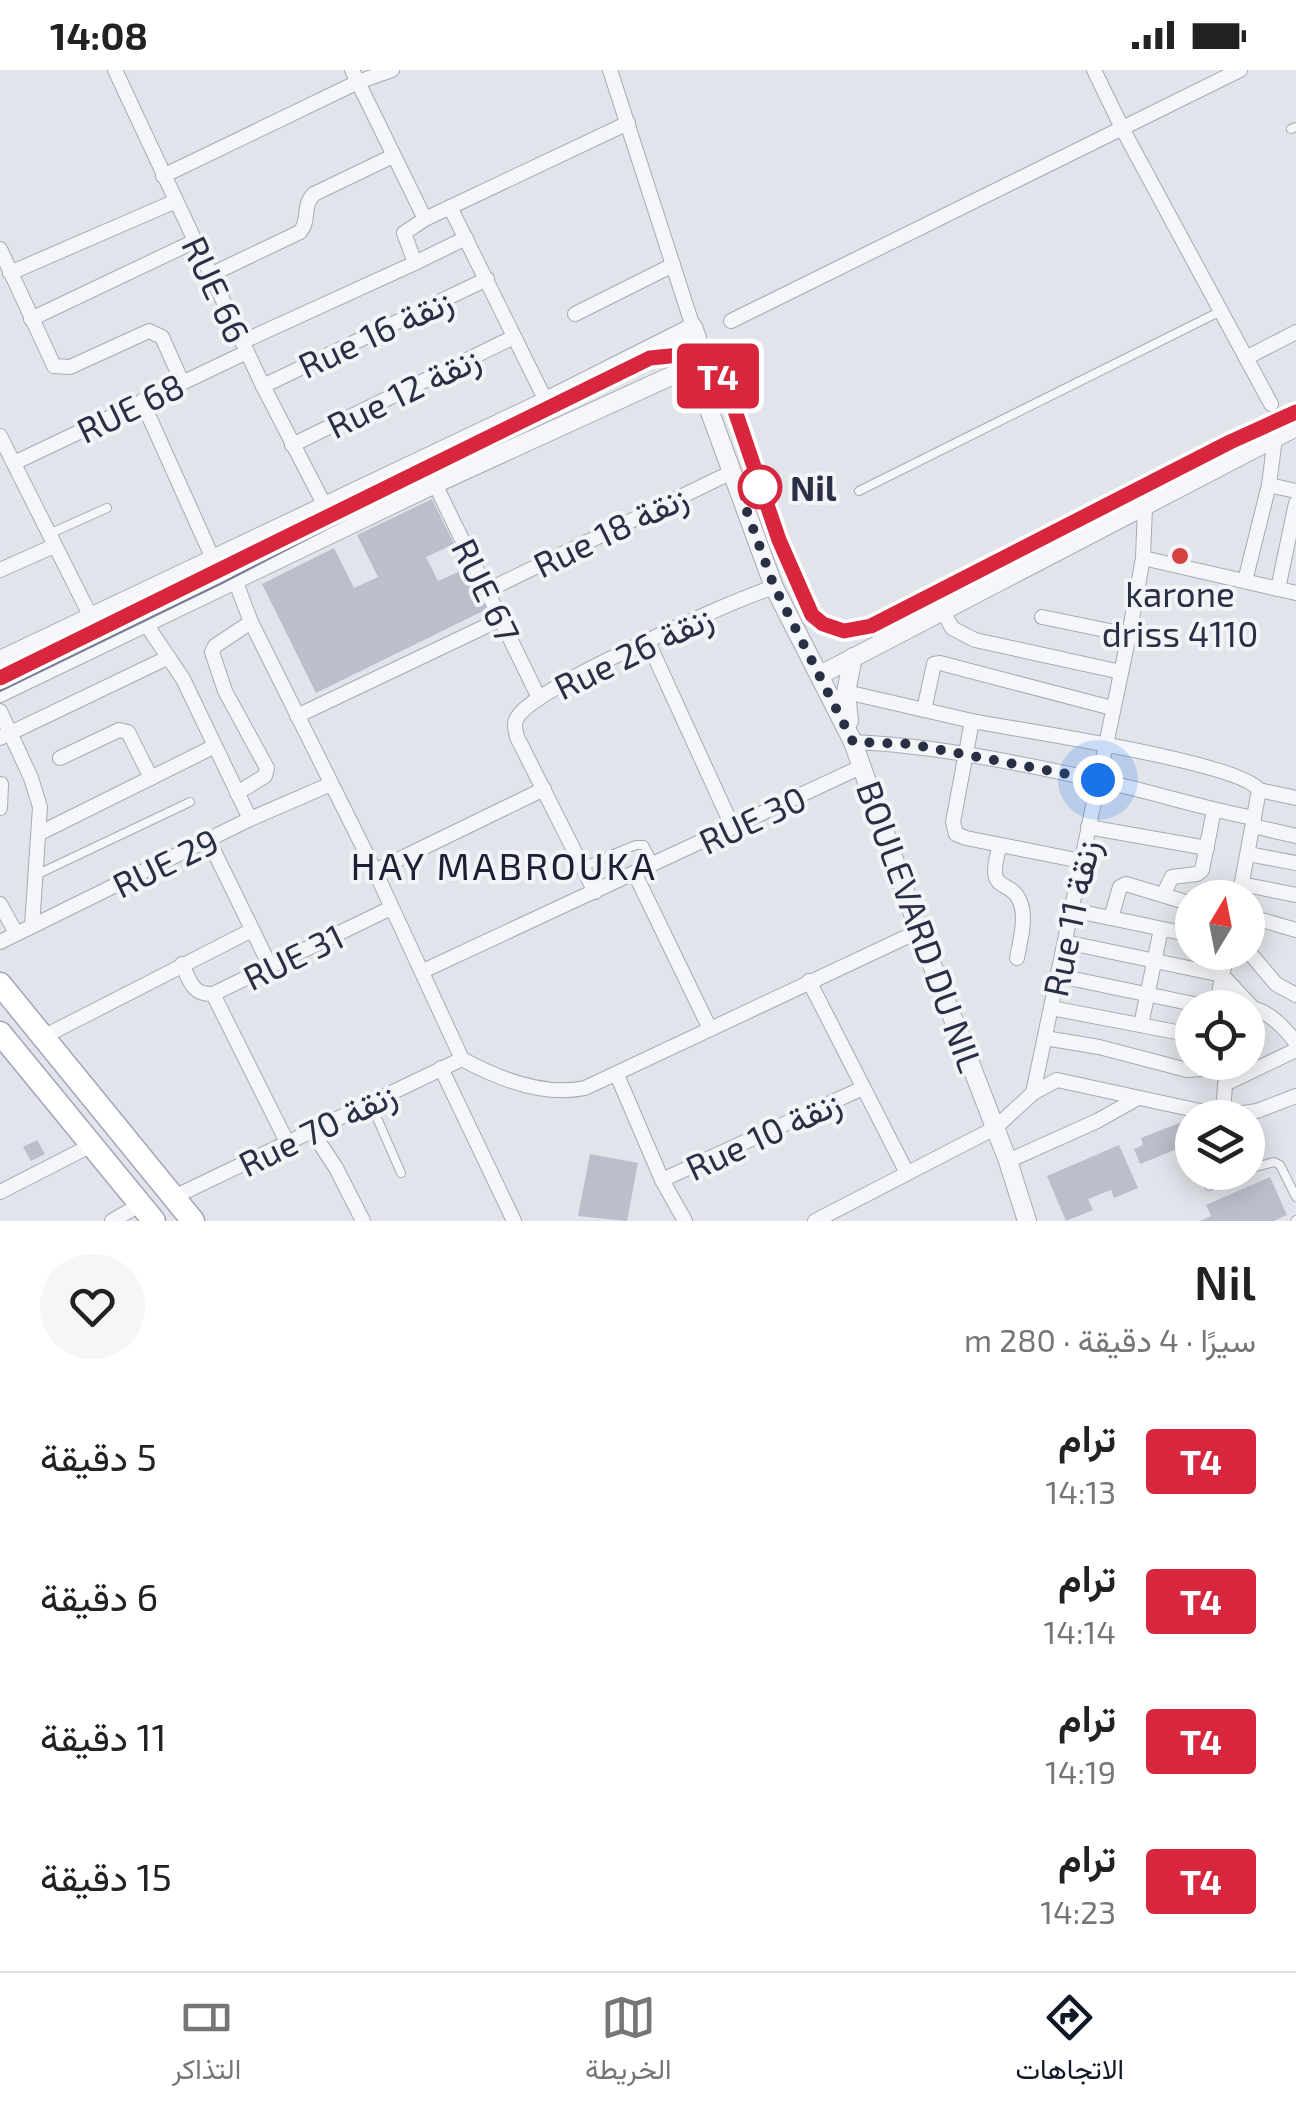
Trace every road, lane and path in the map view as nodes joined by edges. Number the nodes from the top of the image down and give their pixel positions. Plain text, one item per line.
1 (114, 70) edge
2 (392, 70) edge
3 (610, 70) edge
4 (1094, 70) edge
5 (1240, 70) edge
6 (355, 76) edge
7 (628, 123) junction
8 (1123, 130) junction
9 (393, 156) junction
10 (163, 176) junction
11 (176, 202) junction
12 (450, 207) junction
13 (424, 220) junction
14 (466, 238) junction
15 (195, 242) junction
16 (0, 249) edge
17 (415, 263) junction
18 (673, 265) junction
19 (10, 273) junction
20 (210, 275) junction
21 (487, 279) junction
22 (1221, 310) junction
23 (575, 314) dead end
24 (31, 319) junction
25 (732, 321) dead end
26 (693, 327) junction
27 (1296, 332) edge
28 (514, 338) junction
29 (245, 347) junction
30 (1246, 358) junction
31 (696, 374) junction
32 (182, 382) junction
33 (262, 386) junction
34 (546, 400) junction
35 (142, 402) junction
36 (1271, 404) dead end
37 (1296, 427) edge
38 (0, 436) edge
39 (1274, 438) junction
40 (292, 445) junction
41 (14, 463) junction
42 (732, 472) junction
43 (435, 484) junction
44 (1269, 485) junction
45 (859, 490) dead end
46 (1296, 490) edge
47 (1296, 504) edge
48 (325, 506) junction
49 (1145, 507) junction
50 (108, 508) dead end
51 (51, 540) junction
52 (0, 551) edge
53 (1143, 558) junction
54 (213, 559) junction
55 (4, 568) edge
56 (235, 580) junction
57 (1245, 581) junction
58 (774, 586) junction
59 (1278, 589) junction
60 (488, 590) junction
61 (1296, 593) edge
62 (943, 611) junction
63 (91, 617) junction
64 (1042, 618) dead end
65 (501, 619) junction
66 (250, 622) junction
67 (146, 624) junction
68 (1129, 635) junction
69 (648, 642) junction
70 (853, 657) junction
71 (167, 658) junction
72 (0, 659) edge
73 (1121, 672) junction
74 (820, 675) junction
75 (846, 692) junction
76 (0, 693) edge
77 (538, 696) junction
78 (1112, 708) junction
79 (924, 710) junction
80 (0, 711) edge
81 (297, 716) junction
82 (972, 721) junction
83 (4, 735) edge
84 (853, 742) junction
85 (214, 746) junction
86 (1105, 746) junction
87 (965, 756) junction
88 (60, 758) dead end
89 (862, 766) junction
90 (150, 778) junction
91 (1098, 780) junction
92 (1, 784) edge
93 (331, 784) junction
94 (544, 789) junction
95 (1259, 790) junction
96 (238, 793) junction
97 (1296, 798) edge
98 (190, 802) dead end
99 (0, 808) edge
100 (1214, 810) junction
101 (250, 820) junction
102 (1254, 822) junction
103 (1088, 827) junction
104 (733, 828) junction
105 (40, 833) junction
106 (1296, 836) edge
107 (209, 840) junction
108 (1000, 845) junction
109 (1206, 848) junction
110 (1248, 854) junction
111 (1081, 861) junction
112 (1296, 863) edge
113 (654, 865) junction
114 (582, 867) junction
115 (375, 871) junction
116 (635, 874) junction
117 (36, 875) junction
118 (1242, 880) edge
119 (594, 892) junction
120 (1265, 893) edge
121 (1163, 895) junction
122 (1296, 895) edge
123 (1175, 899) edge
124 (0, 904) edge
125 (391, 908) junction
126 (1072, 910) junction
127 (1111, 918) junction
128 (1265, 921) edge
129 (32, 926) junction
130 (252, 930) junction
131 (1162, 930) junction
132 (1296, 930) edge
133 (919, 931) junction
134 (1175, 932) edge
135 (16, 933) junction
136 (0, 942) edge
137 (1065, 942) junction
138 (1017, 958) dead end
139 (1155, 961) junction
140 (182, 964) junction
141 (270, 966) junction
142 (1223, 970) edge
143 (1264, 970) edge
144 (422, 971) junction
145 (1222, 975) junction
146 (1058, 976) junction
147 (809, 982) junction
148 (0, 984) edge
149 (1219, 990) edge
150 (1235, 990) edge
151 (1148, 992) junction
152 (212, 994) junction
153 (1296, 995) edge
154 (1175, 998) edge
155 (1051, 1008) junction
156 (1265, 1016) edge
157 (1141, 1024) junction
158 (710, 1029) junction
159 (1175, 1031) edge
160 (0, 1034) edge
161 (43, 1037) junction
162 (1045, 1038) junction
163 (1296, 1047) edge
164 (462, 1059) junction
165 (1175, 1067) edge
166 (441, 1068) junction
167 (617, 1075) junction
168 (1221, 1080) edge
169 (1225, 1084) junction
170 (863, 1088) junction
171 (1033, 1093) junction
172 (1296, 1096) edge
173 (1138, 1098) junction
174 (1222, 1100) edge
175 (370, 1102) junction
176 (1175, 1106) edge
177 (1265, 1108) edge
178 (995, 1128) junction
179 (311, 1130) junction
180 (287, 1142) junction
181 (90, 1146) junction
182 (1008, 1161) junction
183 (1265, 1164) edge
184 (907, 1173) junction
185 (401, 1174) dead end
186 (662, 1180) junction
187 (0, 1192) edge
188 (174, 1197) junction
189 (1296, 1197) edge
190 (148, 1213) edge
191 (839, 1215) edge
192 (683, 1220) edge
193 (112, 1221) edge
194 (193, 1221) edge
195 (362, 1221) edge
196 (514, 1221) edge
197 (815, 1221) edge
198 (1027, 1221) edge

1 - 10 street, RUE 66
2 - 6 street
3 - 7 street, BOULEVARD DU NIL
4 - 8 street
5 - 8 street
6 - 9 street
6 - 10 street
7 - 12 street
7 - 18 street, BOULEVARD DU NIL
8 - 22 street
8 - 25 street
9 - 13 street
9 - 20 street
10 - 11 street, RUE 66
11 - 15 street, RUE 66
11 - 19 street
12 - 13 street
12 - 14 street, Rue 12 زنقة
13 - 17 street
14 - 17 street, RUE 68
14 - 21 street, Rue 12 زنقة
15 - 20 street, RUE 66
15 - 24 street
16 - 19 street
17 - 29 street, RUE 68
18 - 23 street
18 - 26 street, BOULEVARD DU NIL
19 - 24 street
20 - 29 street, RUE 66
21 - 28 street, Rue 12 زنقة
21 - 33 street, Rue 16 زنقة
22 - 30 street
22 - 45 lane
24 - 32 street
26 - 31 street, BOULEVARD DU NIL
26 - 34 street
27 - 30 street
28 - 34 street, Rue 12 زنقة
28 - 40 street, Rue 12 زنقة
29 - 32 street, RUE 68
29 - 33 street, RUE 66
30 - 36 street
31 - 42 street, BOULEVARD DU NIL
31 - 43 street
32 - 35 street, RUE 68
33 - 40 street, RUE 66
34 - 48 street
35 - 41 street, RUE 68
35 - 54 street
37 - 39 street
38 - 41 street
39 - 44 street
39 - 49 street
40 - 48 street, RUE 66
41 - 51 street
42 - 58 street, BOULEVARD DU NIL
42 - 60 street, Rue 18 زنقة
43 - 56 street
43 - 60 street, RUE 67
44 - 46 street
44 - 57 street
47 - 59 street
48 - 54 street
49 - 53 street, Rue 11 زنقة
49 - 62 street
50 - 51 lane
51 - 55 street
51 - 63 street
52 - 55 street
53 - 57 street
53 - 68 street, Rue 11 زنقة
54 - 63 street
56 - 66 street
56 - 67 street
57 - 59 street
58 - 69 street, Rue 26 زنقة
58 - 74 street, BOULEVARD DU NIL
59 - 61 street
60 - 65 street, RUE 67
62 - 70 street
62 - 73 street
63 - 72 street
64 - 68 street
65 - 77 street, RUE 67
65 - 81 street
66 - 81 street
66 - 96 street
67 - 71 street
67 - 76 street
68 - 73 street, Rue 11 زنقة
69 - 77 street, Rue 26 زنقة
69 - 104 street
70 - 74 street
70 - 75 street
71 - 83 street
71 - 85 street
73 - 78 street, Rue 11 زنقة
74 - 84 street, BOULEVARD DU NIL
75 - 79 street
75 - 84 street
77 - 94 street, Rue 26 زنقة
78 - 79 street
78 - 86 street, Rue 11 زنقة
79 - 82 street
80 - 83 street
81 - 93 street
82 - 86 street
82 - 87 street
83 - 105 street
84 - 87 street
84 - 89 street, BOULEVARD DU NIL
85 - 90 street
85 - 96 street
86 - 91 street, Rue 11 زنقة
86 - 95 street
87 - 91 street
87 - 108 street
88 - 90 street
89 - 104 street, RUE 30
89 - 133 street, BOULEVARD DU NIL
90 - 105 street
91 - 100 street
91 - 103 street, Rue 11 زنقة
92 - 99 street
93 - 101 street, RUE 29
93 - 115 street
94 - 114 street
94 - 115 street
95 - 97 street
95 - 102 street
96 - 101 street
98 - 117 lane
100 - 102 street
100 - 109 street
101 - 107 street, RUE 29
102 - 106 street
102 - 110 street
103 - 109 street
103 - 111 street, Rue 11 زنقة
104 - 113 street, RUE 30
105 - 117 street
107 - 129 street, RUE 29
107 - 130 street
108 - 111 street
108 - 138 street
109 - 121 street
110 - 112 street
110 - 118 street
111 - 126 street, Rue 11 زنقة
113 - 114 lane
113 - 116 street, RUE 30
114 - 119 street
115 - 125 street
116 - 119 street, RUE 30
116 - 158 street
117 - 129 street
119 - 144 street, RUE 30
120 - 122 street
121 - 123 street
121 - 127 street
124 - 135 street
125 - 141 street, RUE 31
125 - 144 street
126 - 127 street
126 - 137 street, Rue 11 زنقة
127 - 131 street
128 - 132 street
129 - 135 street, RUE 29
130 - 140 street
130 - 141 street
131 - 134 street
131 - 139 street
133 - 147 street
133 - 178 street, BOULEVARD DU NIL
135 - 136 street, RUE 29
137 - 139 street
137 - 146 street, Rue 11 زنقة
139 - 145 street
139 - 151 street
140 - 152 street, RUE 31
140 - 161 street
141 - 152 street, RUE 31
142 - 145 street
143 - 153 street
144 - 164 street
145 - 149 street
145 - 150 street
146 - 151 street
146 - 155 street, Rue 11 زنقة
147 - 158 street
147 - 170 street
148 - 161 main road
151 - 154 street
151 - 157 street
152 - 180 street
155 - 157 street
155 - 162 street, Rue 11 زنقة
156 - 163 street
157 - 159 street
158 - 167 street
160 - 181 main road
161 - 188 main road
162 - 165 street
162 - 171 street, Rue 11 زنقة
163 - 169 street
164 - 166 street, Rue 70 زنقة
164 - 167 street
166 - 175 street, Rue 70 زنقة
166 - 196 street
167 - 186 street
168 - 169 street
169 - 174 street
170 - 184 street
170 - 186 street, Rue 10 زنقة
171 - 173 street
171 - 178 street
172 - 177 street
173 - 176 street
173 - 182 street
175 - 179 street, Rue 70 زنقة
175 - 185 lane
178 - 182 street, BOULEVARD DU NIL
178 - 184 street
179 - 180 street, Rue 70 زنقة
179 - 195 street
180 - 188 street, Rue 70 زنقة
181 - 187 street
181 - 190 main road
182 - 198 street, BOULEVARD DU NIL
183 - 189 lane
184 - 191 street
186 - 192 street
188 - 194 main road
190 - 193 street
191 - 197 street

